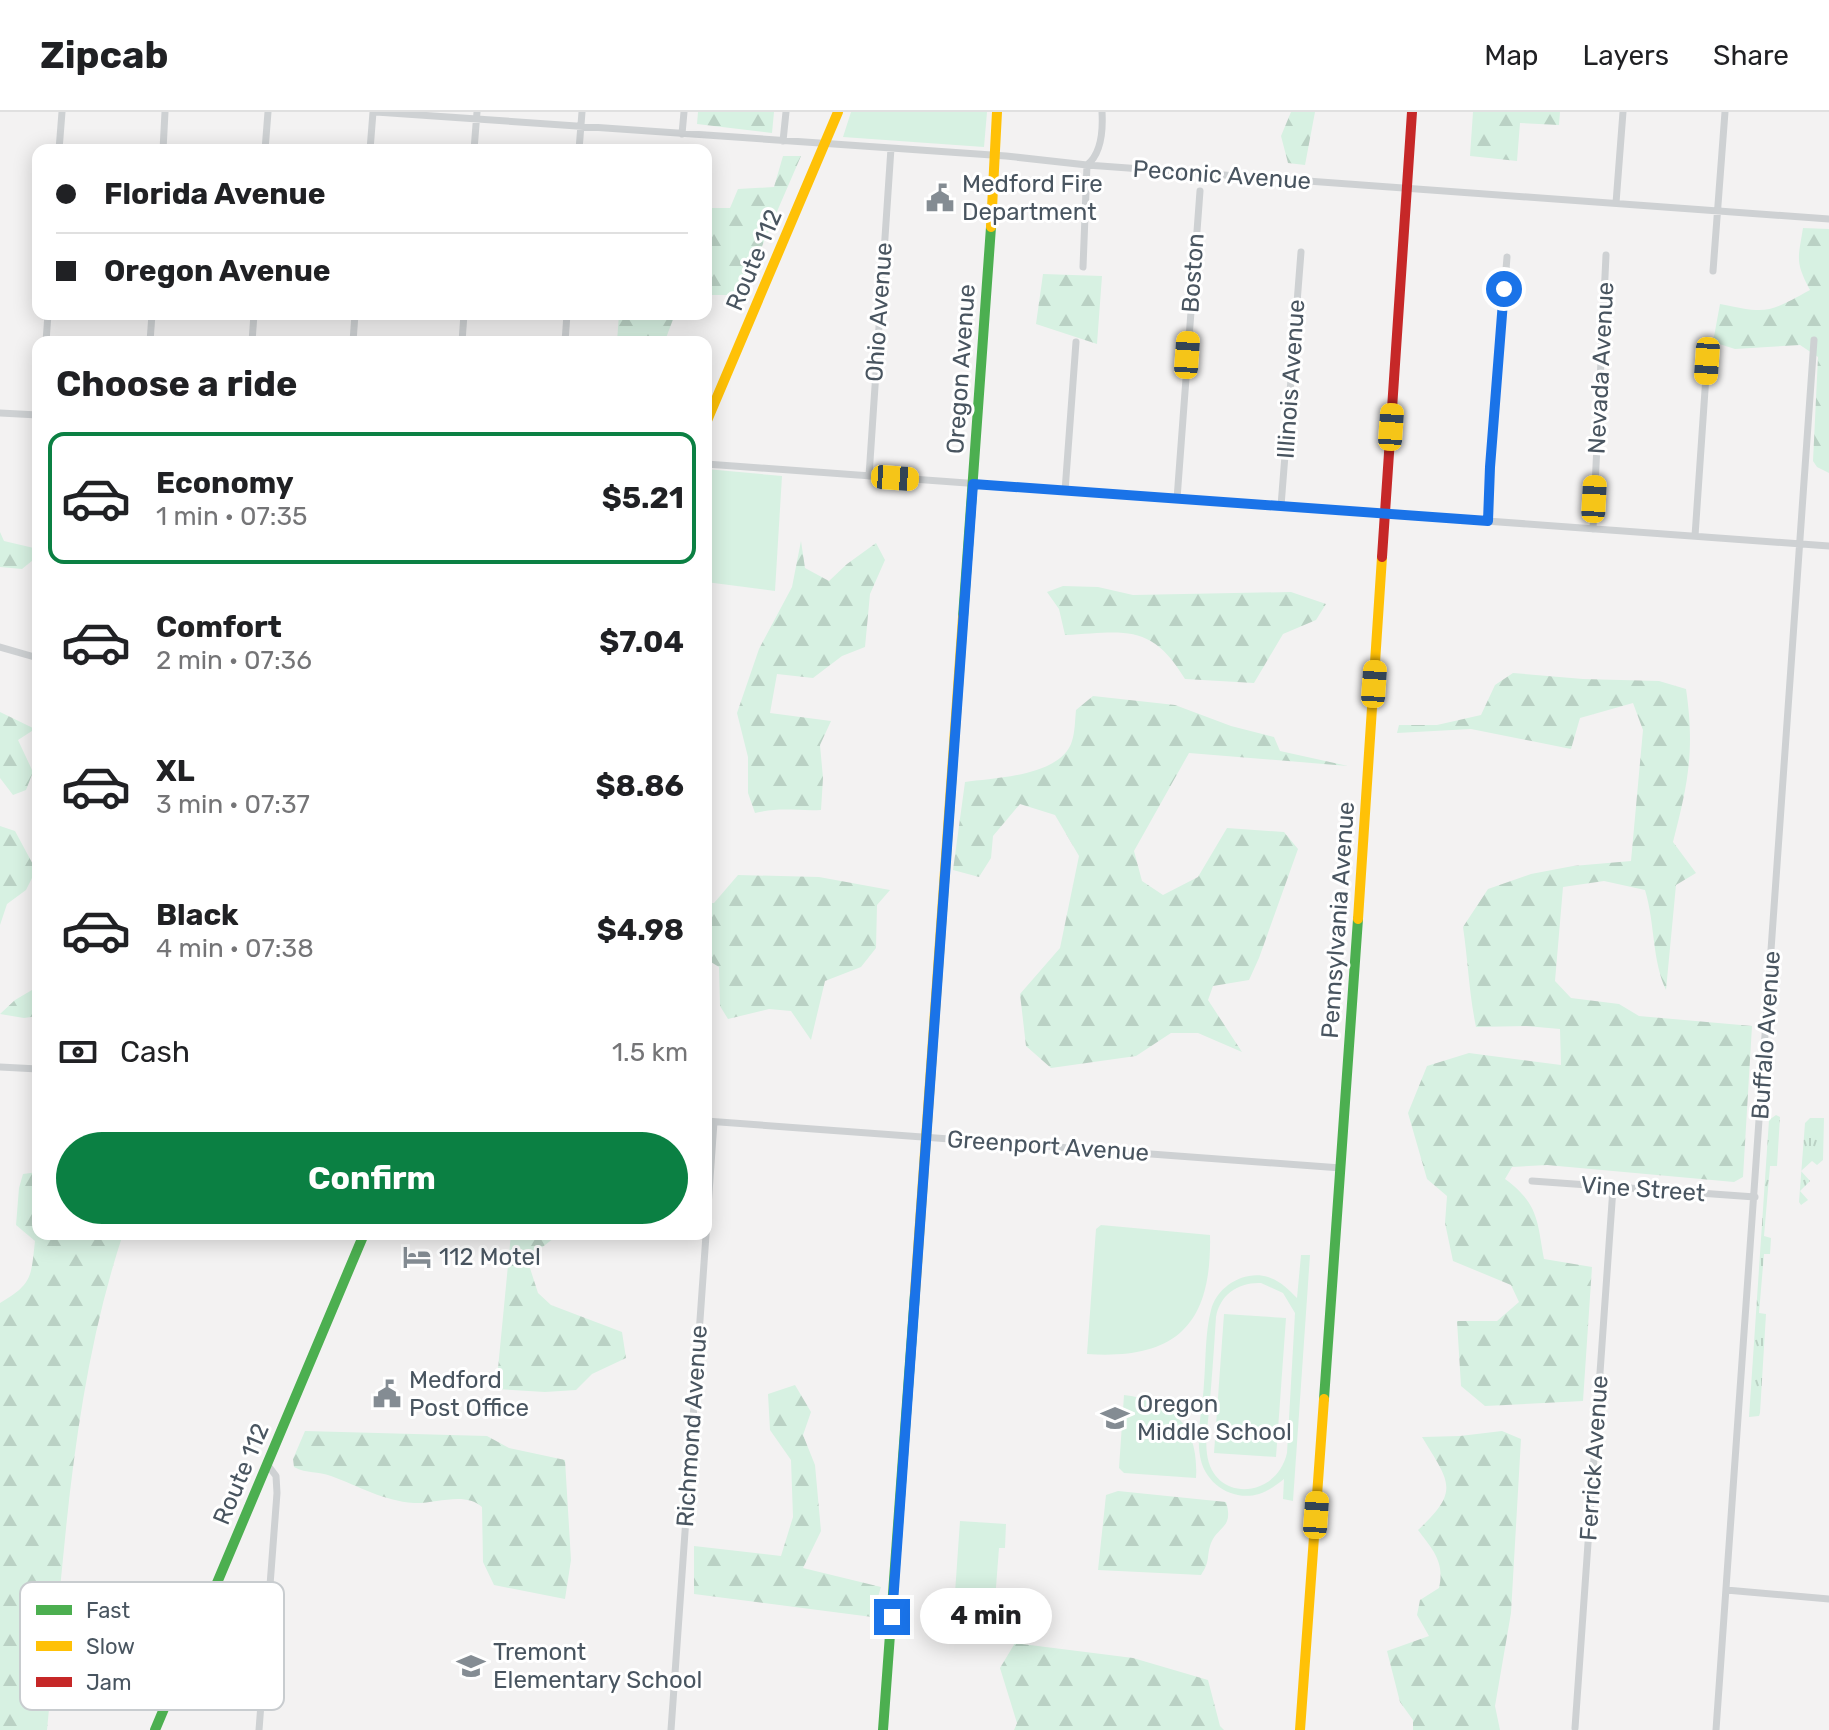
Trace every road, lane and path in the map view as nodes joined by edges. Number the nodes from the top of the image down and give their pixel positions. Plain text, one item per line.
1 (62, 112) edge
2 (165, 112) edge
3 (268, 112) edge
4 (375, 112) edge
5 (582, 112) edge
6 (684, 112) edge
7 (786, 112) edge
8 (838, 112) edge
9 (997, 112) edge
10 (1102, 112) edge
11 (1412, 112) edge
12 (1623, 112) edge
13 (1725, 112) edge
14 (477, 116) edge
15 (581, 127) junction
16 (682, 134) junction
17 (783, 141) junction
18 (824, 143) junction
19 (59, 144) edge
20 (163, 144) edge
21 (265, 144) edge
22 (371, 144) edge
23 (475, 144) edge
24 (580, 144) edge
25 (891, 148) junction
26 (994, 156) junction
27 (1087, 165) junction
28 (1406, 188) junction
29 (1200, 191) dead end
30 (1616, 203) junction
31 (1718, 211) junction
32 (1829, 219) edge
33 (1301, 252) dead end
34 (1606, 255) dead end
35 (1507, 257) dead end
36 (1083, 267) dead end
37 (1713, 271) dead end
38 (1814, 340) dead end
39 (1076, 342) dead end
40 (1707, 361) dead end
41 (712, 409) edge
42 (0, 413) edge
43 (32, 415) edge
44 (712, 464) edge
45 (869, 476) junction
46 (973, 484) junction
47 (1065, 491) junction
48 (1177, 499) junction
49 (1281, 506) junction
50 (1386, 514) junction
51 (1488, 521) junction
52 (1593, 529) junction
53 (1695, 536) junction
54 (1800, 544) junction
55 (1829, 546) edge
56 (0, 647) edge
57 (32, 656) edge
58 (0, 1067) edge
59 (32, 1069) edge
60 (712, 1122) edge
61 (926, 1136) junction
62 (1341, 1168) junction
63 (1532, 1181) dead end
64 (1613, 1188) junction
65 (1755, 1197) junction
66 (361, 1240) edge
67 (702, 1240) edge
68 (267, 1464) junction
69 (217, 1582) edge
70 (270, 1582) edge
71 (1726, 1590) junction
72 (1829, 1599) edge
73 (163, 1710) edge
74 (261, 1710) edge
75 (1575, 1728) dead end
76 (155, 1730) edge
77 (259, 1730) edge
78 (671, 1730) edge
79 (883, 1730) edge
80 (1300, 1730) edge
81 (1716, 1730) edge

1 - 19 street
2 - 20 street
3 - 21 street
4 - 14 street, Peconic Avenue
4 - 22 street
5 - 15 street
6 - 16 street
7 - 17 street
8 - 18 street, Route 112
9 - 26 street, Oregon Avenue
10 - 27 street
11 - 28 street, Pennsylvania Avenue
12 - 30 street
13 - 31 street
14 - 15 street, Peconic Avenue
14 - 23 street
15 - 16 street, Peconic Avenue
15 - 24 street
16 - 17 street, Peconic Avenue
17 - 18 street, Peconic Avenue
18 - 25 street, Peconic Avenue
18 - 41 street, Route 112
25 - 26 street, Peconic Avenue
25 - 45 street, Ohio Avenue
26 - 27 street, Peconic Avenue
26 - 46 street, Oregon Avenue
27 - 28 street, Peconic Avenue
27 - 36 street
28 - 30 street, Peconic Avenue
28 - 50 street, Pennsylvania Avenue
29 - 48 street, Boston
30 - 31 street, Peconic Avenue
31 - 32 street, Peconic Avenue
31 - 37 street
33 - 49 street, Illinois Avenue
34 - 52 street, Nevada Avenue
35 - 51 street
38 - 54 street, Buffalo Avenue
39 - 47 street
40 - 53 street
42 - 43 street
44 - 45 street
45 - 46 street
46 - 47 street
46 - 61 street, Oregon Avenue
47 - 48 street
48 - 49 street
49 - 50 street
50 - 51 street
50 - 62 street, Pennsylvania Avenue
51 - 52 street
52 - 53 street
53 - 54 street
54 - 55 street
54 - 65 street, Buffalo Avenue
56 - 57 street
58 - 59 street
60 - 61 street, Greenport Avenue
61 - 62 street, Greenport Avenue
61 - 79 street, Oregon Avenue
62 - 80 street, Pennsylvania Avenue
63 - 64 street, Vine Street
64 - 65 street, Vine Street
64 - 75 street, Ferrick Avenue
65 - 71 street, Buffalo Avenue
66 - 68 street, Route 112
67 - 78 street, Richmond Avenue
68 - 69 street, Route 112
68 - 70 street
71 - 72 street
71 - 81 street, Buffalo Avenue
73 - 76 street, Route 112
74 - 77 street

